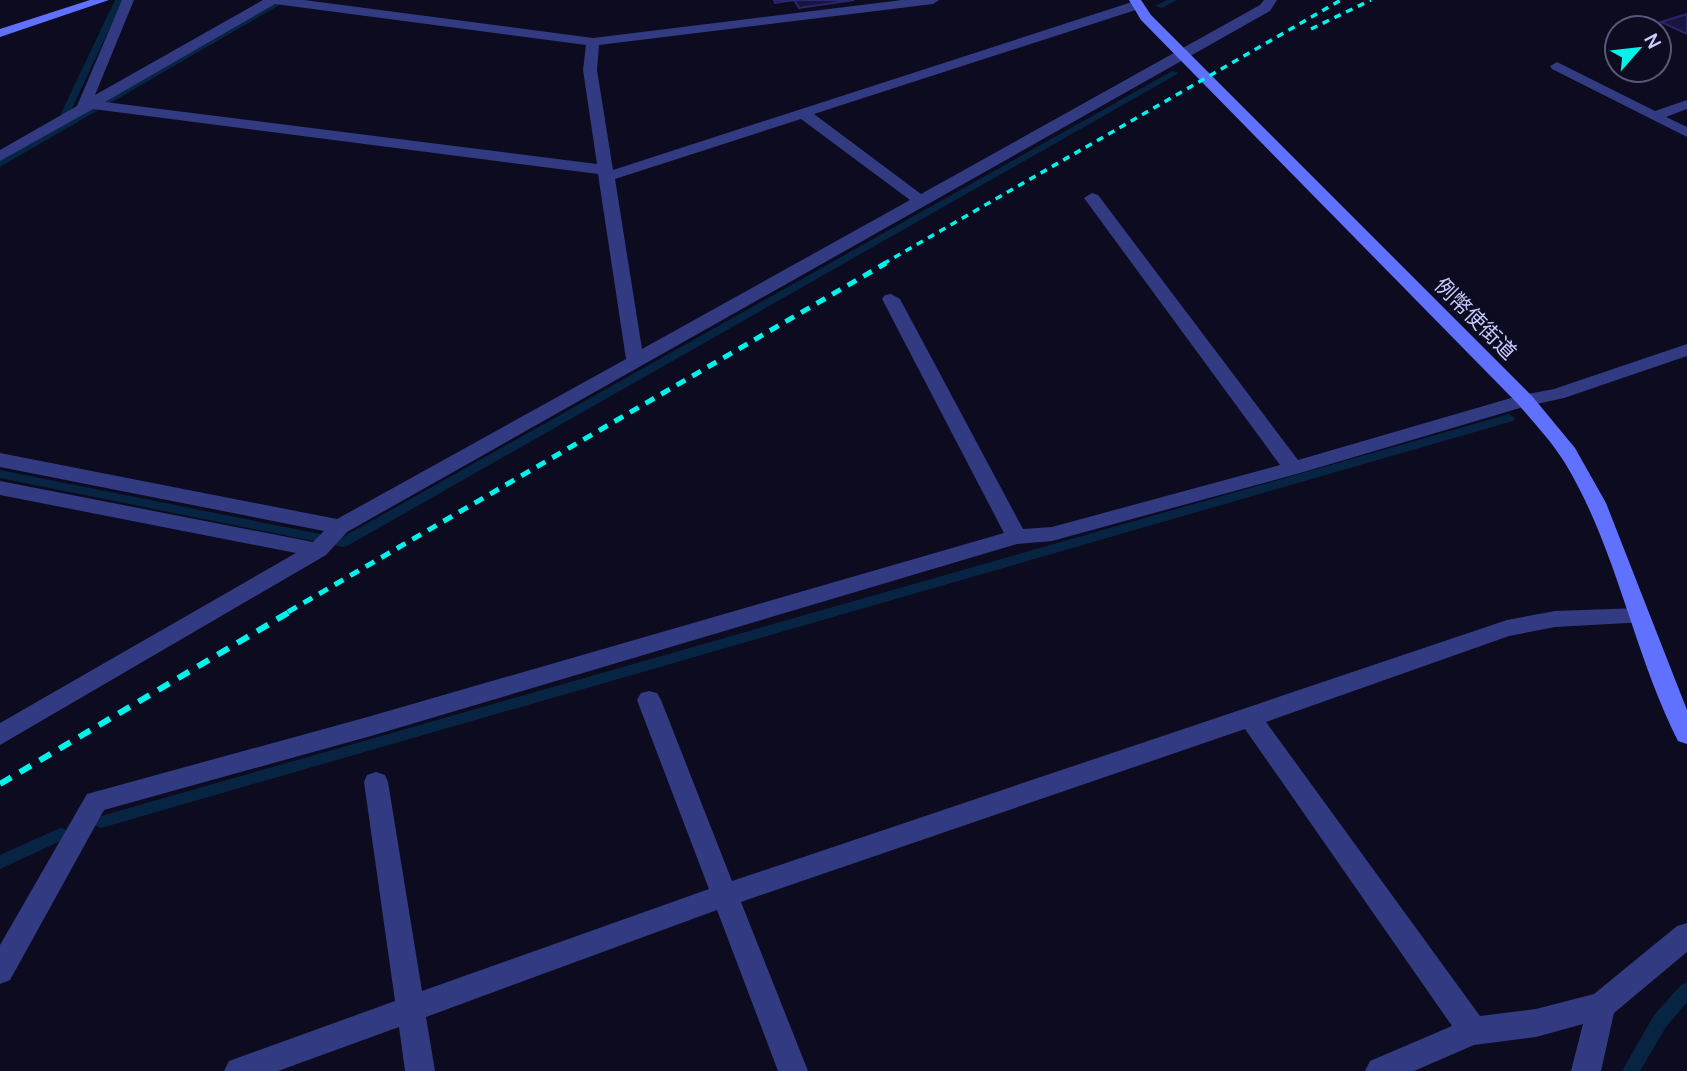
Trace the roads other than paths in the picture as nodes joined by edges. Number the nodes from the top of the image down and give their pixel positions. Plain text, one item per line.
1 (103, 0) edge
2 (128, 0) edge
3 (274, 0) edge
4 (933, 0) edge
5 (1271, 0) edge
6 (1136, 2) edge
7 (0, 33) edge
8 (593, 43) junction
9 (1182, 53) junction
10 (1557, 66) dead end
11 (1687, 104) edge
12 (87, 106) junction
13 (803, 113) junction
14 (1654, 116) junction
15 (1687, 133) edge
16 (0, 156) edge
17 (605, 173) junction
18 (1092, 198) dead end
19 (922, 202) junction
20 (891, 299) dead end
21 (1687, 350) edge
22 (635, 361) junction
23 (1525, 400) junction
24 (0, 460) edge
25 (1293, 468) junction
26 (0, 488) edge
27 (340, 527) junction
28 (1017, 537) junction
29 (318, 551) junction
30 (1638, 616) junction
31 (649, 701) dead end
32 (1250, 719) junction
33 (1687, 734) edge
34 (0, 735) edge
35 (376, 782) dead end
36 (726, 895) junction
37 (1687, 934) edge
38 (0, 971) edge
39 (1602, 1005) junction
40 (409, 1010) junction
41 (1473, 1031) junction
42 (239, 1071) edge
43 (420, 1071) edge
44 (793, 1071) edge
45 (1380, 1071) edge
46 (1586, 1071) edge

1 - 7 main road
2 - 12 street
3 - 8 street
3 - 12 street
4 - 8 street
5 - 9 street
6 - 9 main road, 例幣使街道
6 - 13 street
8 - 17 street
9 - 19 street
9 - 23 main road, 例幣使街道
10 - 14 street
11 - 14 street
12 - 16 street
12 - 17 street
13 - 17 street
13 - 19 street
14 - 15 street
17 - 22 street
18 - 25 street
19 - 22 street
20 - 28 street
21 - 23 street
22 - 27 street
23 - 25 street
23 - 30 main road, 例幣使街道
24 - 27 street
25 - 28 street
26 - 29 street
27 - 29 street
28 - 38 street
29 - 34 street
30 - 32 street
30 - 33 main road, 例幣使街道
31 - 36 street
32 - 36 street
32 - 41 street
35 - 40 street
36 - 40 street
36 - 44 street
37 - 39 street
39 - 41 street
39 - 46 street
40 - 42 street
40 - 43 street
41 - 45 street

